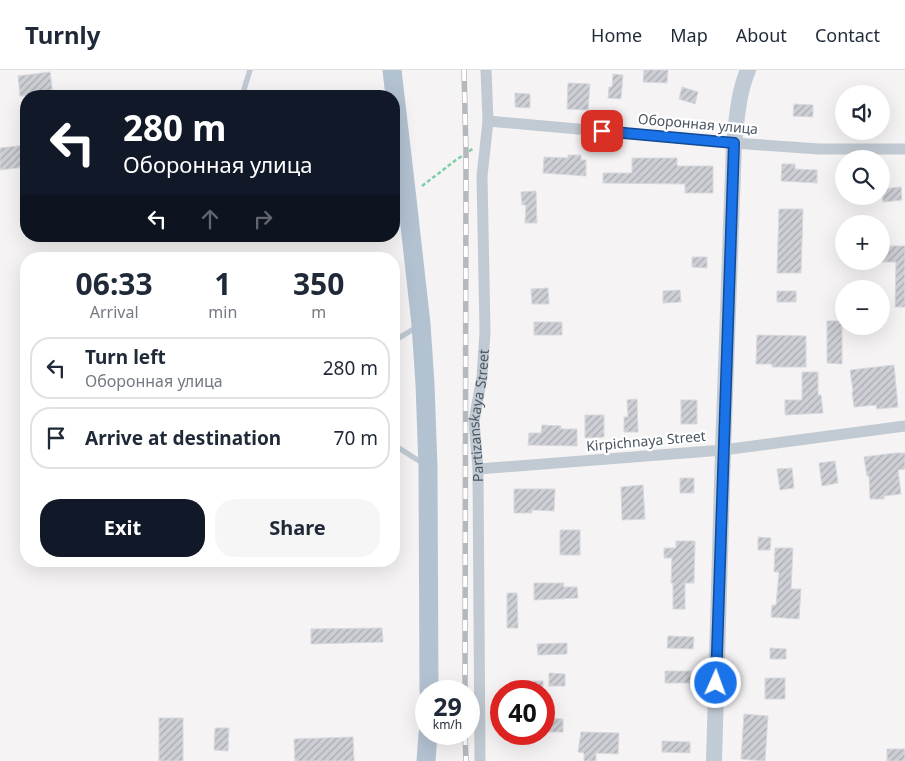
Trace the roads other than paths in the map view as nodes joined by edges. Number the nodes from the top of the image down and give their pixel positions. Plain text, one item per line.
1 (250, 70) edge
2 (392, 70) edge
3 (486, 70) edge
4 (748, 70) edge
5 (244, 90) edge
6 (394, 90) edge
7 (488, 121) junction
8 (400, 139) edge
9 (734, 143) junction
10 (905, 149) edge
11 (421, 324) junction
12 (400, 337) edge
13 (905, 426) edge
14 (400, 449) edge
15 (723, 450) junction
16 (428, 467) junction
17 (478, 469) junction
18 (429, 680) edge
19 (427, 745) edge
20 (426, 761) edge
21 (480, 761) edge
22 (714, 761) edge

1 - 5 lane
2 - 6 main road
3 - 7 street, Partizanskaya Street
4 - 9 street
7 - 9 street, Оборонная улица
7 - 17 street, Partizanskaya Street
8 - 11 main road
9 - 10 street, Оборонная улица
9 - 15 street
11 - 12 lane
11 - 16 main road
13 - 15 street, Kirpichnaya Street
14 - 16 lane
15 - 17 street, Kirpichnaya Street
15 - 22 street
16 - 18 main road
17 - 21 street, Partizanskaya Street
19 - 20 main road

